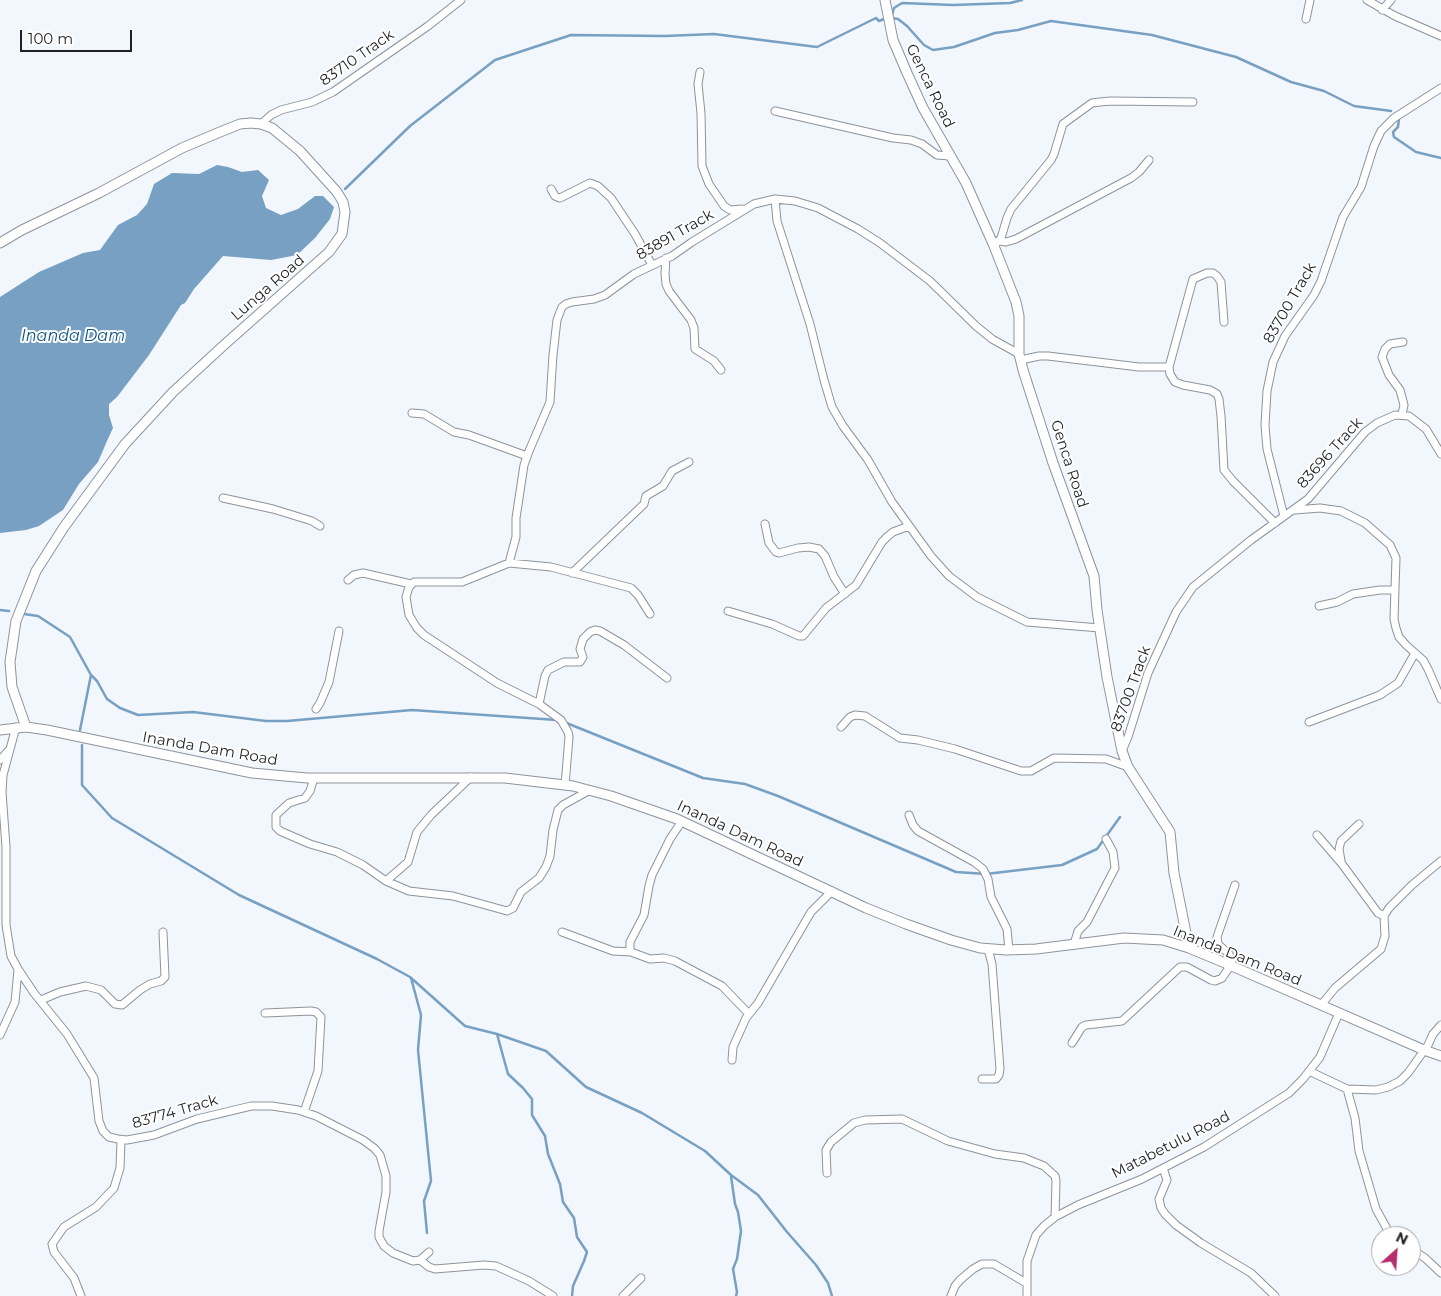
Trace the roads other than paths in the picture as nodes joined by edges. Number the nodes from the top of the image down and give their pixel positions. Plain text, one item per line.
1 (461, 0) edge
2 (885, 0) edge
3 (1310, 0) edge
4 (1367, 0) edge
5 (1391, 0) edge
6 (1382, 10) junction
7 (1306, 19) dead end
8 (1441, 36) edge
9 (700, 72) dead end
10 (1441, 88) edge
11 (1193, 102) dead end
12 (775, 111) dead end
13 (261, 124) junction
14 (950, 156) junction
15 (1148, 160) dead end
16 (551, 189) dead end
17 (775, 199) junction
18 (746, 208) junction
19 (0, 243) edge
20 (997, 244) junction
21 (666, 258) junction
22 (652, 265) junction
23 (1224, 322) dead end
24 (1403, 342) dead end
25 (1020, 357) junction
26 (1169, 367) junction
27 (721, 370) dead end
28 (412, 413) dead end
29 (1402, 414) junction
30 (1441, 454) edge
31 (527, 456) junction
32 (689, 462) dead end
33 (223, 498) dead end
34 (1295, 510) junction
35 (1284, 516) junction
36 (1275, 523) junction
37 (765, 524) dead end
38 (320, 526) dead end
39 (910, 526) junction
40 (509, 563) junction
41 (572, 573) junction
42 (348, 580) dead end
43 (411, 584) junction
44 (1395, 590) junction
45 (845, 594) junction
46 (1319, 606) dead end
47 (728, 611) dead end
48 (650, 614) dead end
49 (1100, 628) junction
50 (339, 631) dead end
51 (1415, 653) junction
52 (666, 678) dead end
53 (1441, 699) edge
54 (539, 704) junction
55 (316, 709) dead end
56 (1309, 722) dead end
57 (16, 727) junction
58 (26, 727) junction
59 (841, 727) dead end
60 (0, 730) edge
61 (10, 749) junction
62 (1122, 751) junction
63 (0, 760) edge
64 (1128, 767) junction
65 (471, 777) junction
66 (314, 778) junction
67 (565, 785) junction
68 (590, 790) junction
69 (909, 815) dead end
70 (682, 821) junction
71 (1359, 824) dead end
72 (1317, 835) dead end
73 (1106, 839) dead end
74 (1441, 861) edge
75 (1342, 864) junction
76 (386, 881) junction
77 (1235, 885) dead end
78 (832, 892) junction
79 (1384, 916) junction
80 (163, 932) dead end
81 (562, 932) dead end
82 (1074, 944) junction
83 (988, 948) junction
84 (1189, 948) junction
85 (1009, 950) junction
86 (630, 952) junction
87 (1231, 965) junction
88 (18, 970) junction
89 (41, 1000) junction
90 (1321, 1005) junction
91 (265, 1013) dead end
92 (1339, 1013) junction
93 (749, 1014) junction
94 (1441, 1025) edge
95 (0, 1035) edge
96 (1072, 1043) dead end
97 (1424, 1050) junction
98 (1441, 1056) edge
99 (732, 1060) dead end
100 (1310, 1071) junction
101 (982, 1079) dead end
102 (1347, 1089) junction
103 (304, 1112) junction
104 (121, 1140) junction
105 (1163, 1168) junction
106 (827, 1173) dead end
107 (1055, 1217) junction
108 (1385, 1226) edge
109 (429, 1252) dead end
110 (1421, 1256) edge
111 (420, 1260) junction
112 (1441, 1273) edge
113 (641, 1278) dead end
114 (1026, 1283) junction
115 (81, 1296) edge
116 (553, 1296) edge
117 (623, 1296) edge
118 (951, 1296) edge
119 (1026, 1296) edge
120 (1275, 1296) edge

1 - 13 street, 83710 Track
2 - 14 street, Genca Road
3 - 7 street
4 - 6 street
5 - 6 street
6 - 8 street
9 - 18 street
10 - 35 street, 83700 Track
11 - 20 street
12 - 14 street
13 - 19 street
13 - 58 street, Lunga Road
14 - 20 street, Genca Road
15 - 20 street
16 - 22 street
17 - 18 street, 83891 Track
17 - 25 street, 83891 Track
17 - 39 street
18 - 21 street, 83891 Track
20 - 25 street, Genca Road
21 - 22 street, 83891 Track
21 - 27 street
22 - 31 street, 83891 Track
23 - 26 street
24 - 29 street
25 - 26 street
25 - 49 street, Genca Road
26 - 36 street
28 - 31 street
29 - 30 street
29 - 34 street, 83696 Track
31 - 40 street, 83891 Track
32 - 41 street
33 - 38 street
34 - 35 street, 83696 Track
34 - 44 street
35 - 36 street, 83700 Track
36 - 62 street, 83700 Track
37 - 45 street
39 - 45 street
39 - 49 street
40 - 41 street
40 - 43 street
41 - 48 street
42 - 43 street
43 - 54 street
44 - 46 street
44 - 51 street
45 - 47 street
49 - 62 street, Genca Road
50 - 55 street
51 - 53 street
51 - 56 street
52 - 54 street
54 - 67 street
57 - 58 street, Inanda Dam Road
57 - 60 street, Inanda Dam Road
57 - 61 street, 83774 Track
58 - 66 street, Inanda Dam Road
59 - 64 street
61 - 63 street
61 - 88 street, 83774 Track
62 - 64 street, Genca Road
64 - 84 street, Genca Road
65 - 66 street, Inanda Dam Road
65 - 67 street, Inanda Dam Road
65 - 76 street
66 - 76 street
67 - 68 street, Inanda Dam Road
68 - 70 street, Inanda Dam Road
68 - 76 street
69 - 85 street
70 - 78 street, Inanda Dam Road
70 - 86 street
71 - 75 street
72 - 75 street
73 - 82 street
74 - 79 street
75 - 79 street
77 - 87 street
78 - 83 street, Inanda Dam Road
78 - 93 street
79 - 90 street
80 - 89 street
81 - 86 street
82 - 84 street, Inanda Dam Road
82 - 85 street, Inanda Dam Road
83 - 85 street, Inanda Dam Road
83 - 101 street
84 - 87 street, Inanda Dam Road
86 - 93 street
87 - 90 street, Inanda Dam Road
87 - 96 street
88 - 89 street, 83774 Track
88 - 95 street
89 - 104 street, 83774 Track
90 - 92 street, Inanda Dam Road
91 - 103 street
92 - 97 street, Inanda Dam Road
92 - 100 street, Matabetulu Road
93 - 99 street
94 - 97 street
97 - 98 street, Inanda Dam Road
97 - 102 street
100 - 102 street
100 - 105 street, Matabetulu Road
102 - 108 street
103 - 104 street, 83774 Track
103 - 111 street, 83774 Track
104 - 115 street
105 - 107 street, Matabetulu Road
105 - 120 street
106 - 107 street
107 - 114 street, Matabetulu Road
109 - 111 street
110 - 112 street
111 - 116 street
113 - 117 street
114 - 118 street
114 - 119 street, Matabetulu Road

